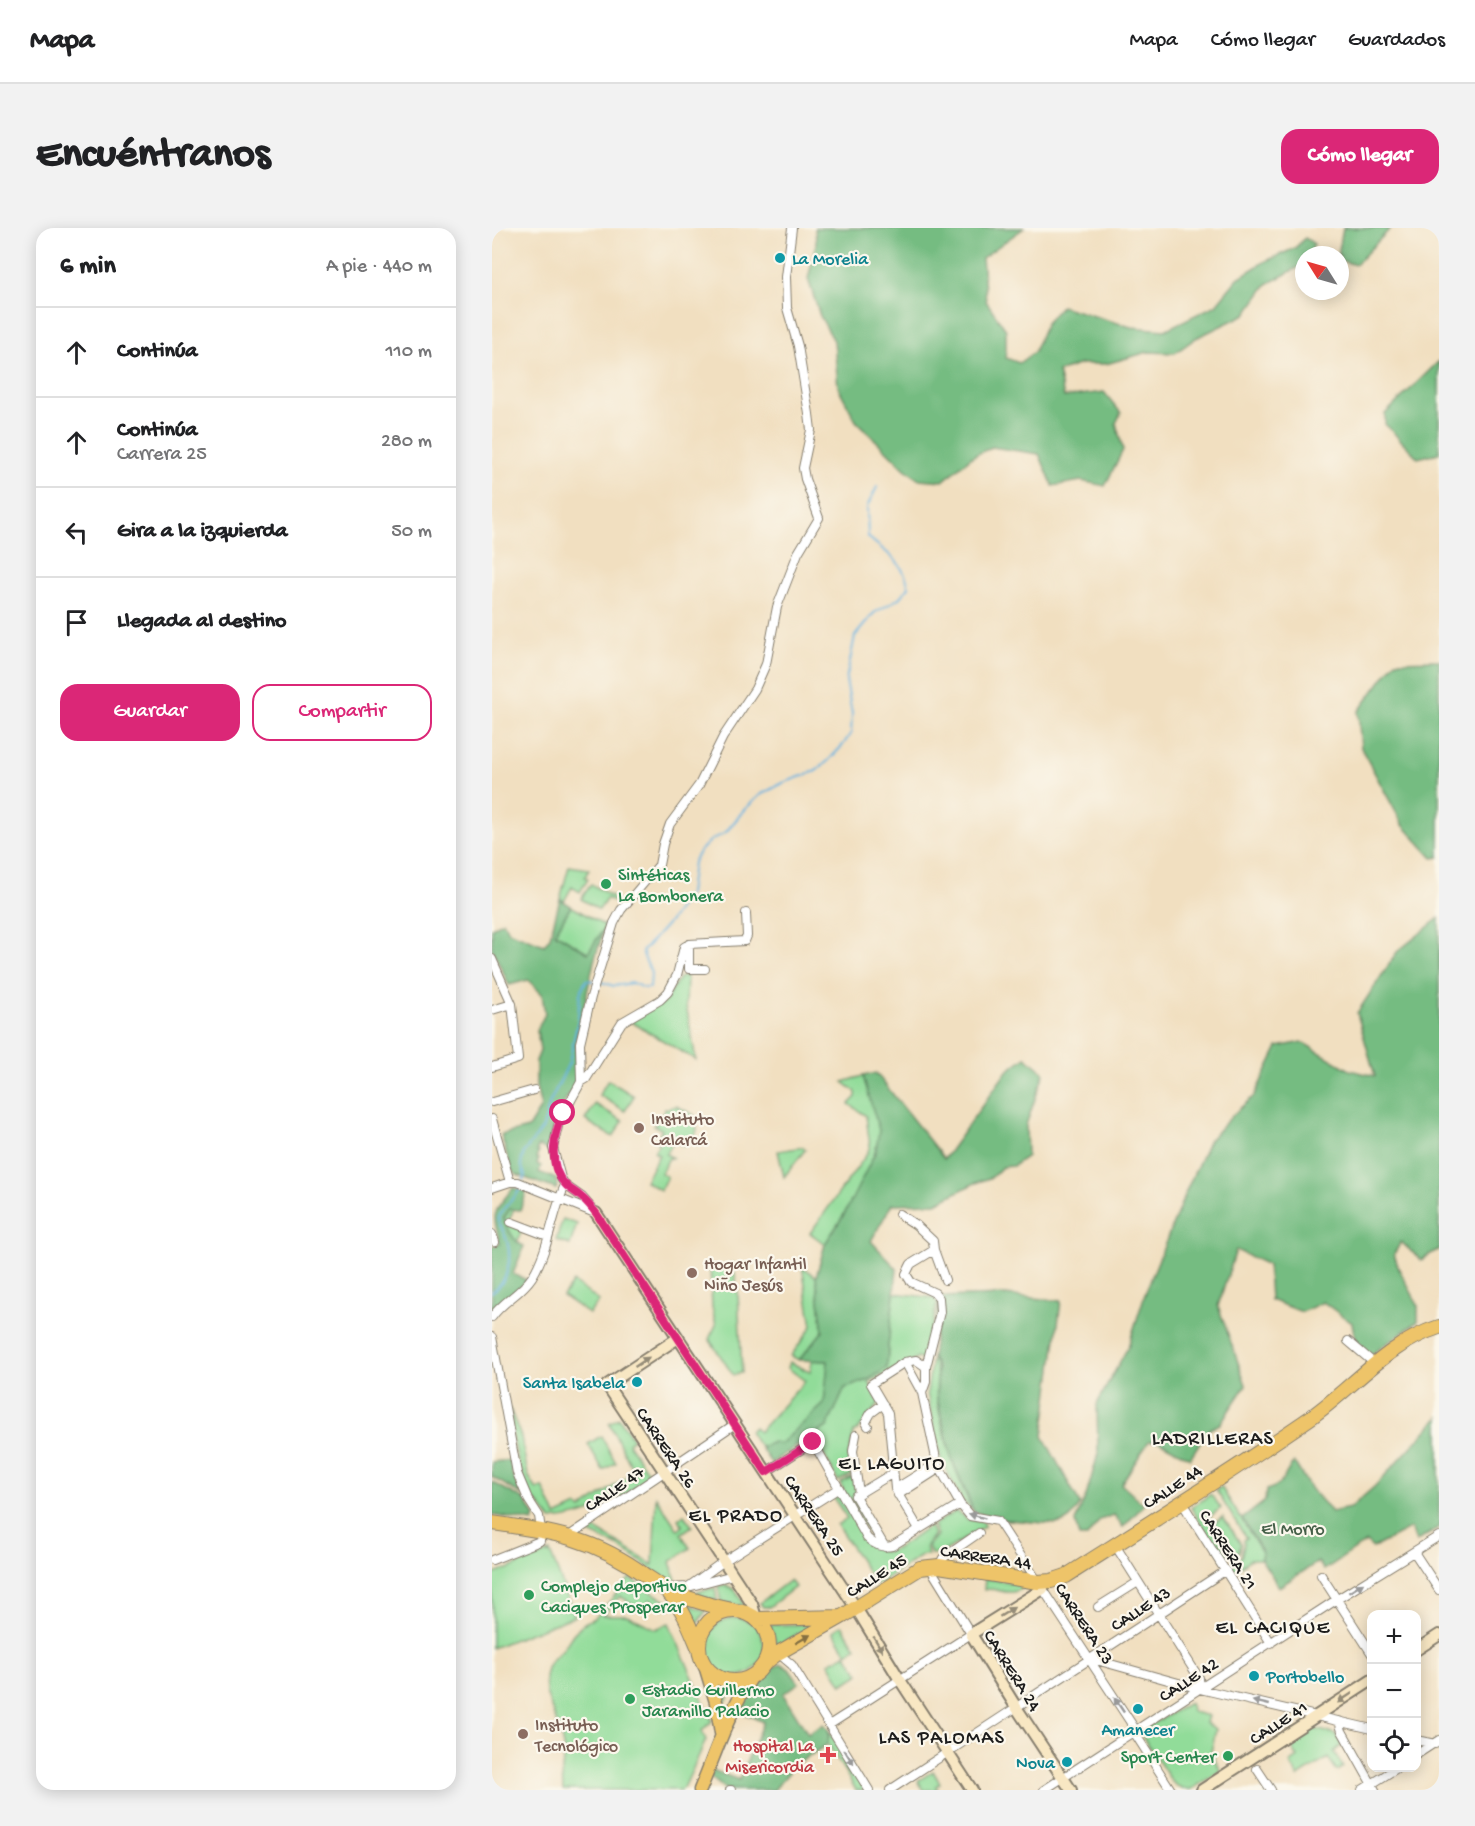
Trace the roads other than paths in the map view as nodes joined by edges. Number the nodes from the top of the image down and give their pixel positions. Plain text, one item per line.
1 (792, 228) edge
2 (746, 914) dead end
3 (689, 944) junction
4 (492, 959) edge
5 (705, 969) dead end
6 (512, 1004) junction
7 (492, 1010) edge
8 (492, 1067) edge
9 (581, 1083) junction
10 (534, 1090) dead end
11 (492, 1102) edge
12 (492, 1119) edge
13 (514, 1182) junction
14 (565, 1185) junction
15 (492, 1188) edge
16 (559, 1198) junction
17 (596, 1213) junction
18 (898, 1214) dead end
19 (511, 1222) dead end
20 (548, 1236) junction
21 (934, 1250) junction
22 (945, 1280) dead end
23 (492, 1317) edge
24 (1439, 1327) edge
25 (492, 1337) edge
26 (678, 1338) junction
27 (1348, 1341) dead end
28 (905, 1362) junction
29 (1374, 1364) junction
30 (926, 1367) junction
31 (922, 1393) junction
32 (883, 1404) junction
33 (735, 1424) junction
34 (868, 1426) dead end
35 (856, 1435) dead end
36 (939, 1466) junction
37 (766, 1472) junction
38 (664, 1473) junction
39 (893, 1473) junction
40 (839, 1488) junction
41 (897, 1492) junction
42 (857, 1495) junction
43 (1181, 1501) junction
44 (960, 1504) junction
45 (795, 1516) junction
46 (492, 1523) edge
47 (919, 1529) junction
48 (542, 1530) junction
49 (979, 1533) dead end
50 (569, 1536) junction
51 (1439, 1536) edge
52 (1115, 1545) junction
53 (885, 1547) junction
54 (1414, 1552) junction
55 (492, 1560) edge
56 (724, 1561) junction
57 (934, 1566) junction
58 (1226, 1570) junction
59 (733, 1575) junction
60 (1321, 1575) dead end
61 (1138, 1582) junction
62 (1041, 1586) junction
63 (688, 1587) junction
64 (665, 1590) junction
65 (1439, 1590) edge
66 (1336, 1600) junction
67 (1098, 1607) dead end
68 (856, 1608) junction
69 (739, 1611) junction
70 (1159, 1614) junction
71 (843, 1617) junction
72 (757, 1618) junction
73 (971, 1634) junction
74 (1439, 1635) edge
75 (1271, 1643) junction
76 (1421, 1647) edge
77 (1367, 1648) edge
78 (699, 1649) junction
79 (778, 1653) junction
80 (1089, 1658) junction
81 (765, 1664) junction
82 (706, 1669) junction
83 (751, 1678) junction
84 (900, 1680) junction
85 (1367, 1683) edge
86 (1200, 1689) junction
87 (1016, 1707) junction
88 (1318, 1716) junction
89 (1339, 1721) junction
90 (829, 1725) junction
91 (1367, 1728) edge
92 (1134, 1732) junction
93 (722, 1735) junction
94 (1421, 1741) edge
95 (1437, 1743) edge
96 (947, 1752) junction
97 (1421, 1752) edge
98 (1257, 1769) dead end
99 (1391, 1772) edge
100 (1063, 1778) junction
101 (1373, 1787) edge
102 (700, 1790) edge
103 (869, 1790) edge
104 (890, 1790) edge
105 (972, 1790) edge
106 (1044, 1790) edge
107 (1071, 1790) edge
108 (1171, 1790) edge
109 (1202, 1790) edge
110 (1271, 1790) edge
111 (1362, 1790) edge

1 - 9 street
2 - 3 street
3 - 5 street
3 - 9 street
4 - 6 street
6 - 7 street
6 - 8 street
9 - 14 street
10 - 11 street
12 - 13 street
13 - 15 street
13 - 16 street
14 - 16 street
14 - 17 street
16 - 17 street
16 - 20 street
17 - 26 street, CARRERA 25
18 - 21 street
19 - 20 street
20 - 23 street
21 - 22 street
21 - 30 street
24 - 29 highway, CALLE 44
25 - 48 street
26 - 33 street, CARRERA 25
38 -> 26 street, CARRERA 26
27 - 29 street
28 - 30 street
28 - 31 street, CARRERA 23
28 - 32 street
29 - 43 highway, CALLE 44
30 - 31 street
31 - 36 street, CARRERA 23
32 - 34 street
32 - 39 street
33 - 37 street, CARRERA 25
33 - 38 street, CALLE 47
35 - 42 street
36 - 41 street
36 - 44 street, CARRERA 23
37 - 40 street
37 - 45 street, CARRERA 25
38 - 50 street, CALLE 47
38 - 56 street, CARRERA 26
39 - 41 street
39 - 42 street
40 - 45 street
40 - 53 street, CALLE 45
41 - 47 street
42 - 53 street
43 - 52 highway, CALLE 44
43 - 58 street, CARRERA 21
44 - 47 street, CALLE 45
62 -> 44 street, CARRERA 23
45 - 56 street
45 - 68 street, CARRERA 25
46 - 48 highway
47 - 53 street, CALLE 45
48 - 50 highway
48 - 55 street
49 - 57 street, CALLE 45
50 - 64 highway
51 - 54 street, CALLE 42
52 - 61 street
52 - 62 highway, CALLE 44
54 - 65 street
66 -> 54 street, CALLE 42
56 - 59 street, CARRERA 26
56 - 63 street
57 - 62 highway, CARRERA 44
57 - 68 highway, CALLE 45
57 - 73 street, CARRERA 24
58 - 70 street, CALLE 43
58 - 75 street, CARRERA 21
59 - 63 street
59 - 72 street, CARRERA 26
60 - 66 street
61 - 67 street
61 - 70 street
73 -> 62 street, CALLE 44
62 - 80 street, CARRERA 23
63 - 64 street
64 - 69 highway
64 - 78 highway
66 - 75 street, CALLE 42
66 - 77 street
68 - 71 highway, CALLE 45
68 -> 84 street, CARRERA 25
69 - 72 highway
69 - 78 highway
70 - 80 street, CALLE 43
70 - 86 street
71 - 72 highway, CALLE 45
79 -> 71 highway, CALLE 45
72 - 81 highway
73 - 84 street, CALLE 44
73 - 87 street, CARRERA 24
74 - 76 street
75 - 86 street, CALLE 42
78 - 82 highway
79 - 81 highway, CALLE 45
79 - 90 street
80 - 86 street
80 - 87 street, CALLE 43
92 -> 80 street, CARRERA 23
81 - 83 highway
82 - 83 highway
82 - 93 main road
83 - 93 main road
84 - 90 street, CALLE 44
84 - 96 street, CARRERA 25
85 -> 88 street, CALLE 41
88 -> 86 street
86 - 92 street, CALLE 42
87 - 96 street, CALLE 43
87 - 100 street, CARRERA 24
88 - 89 street
88 - 109 street, CALLE 41
89 - 91 street
89 - 101 street
90 -> 103 street
92 - 100 street, CALLE 42
92 - 108 street, CARRERA 23
93 - 102 main road
94 - 95 street
95 - 97 street
96 - 104 street, CALLE 43
96 - 105 street, CARRERA 25
98 - 110 street
99 - 101 street
100 - 106 street, CALLE 42
100 - 107 street, CARRERA 24
101 - 111 street

